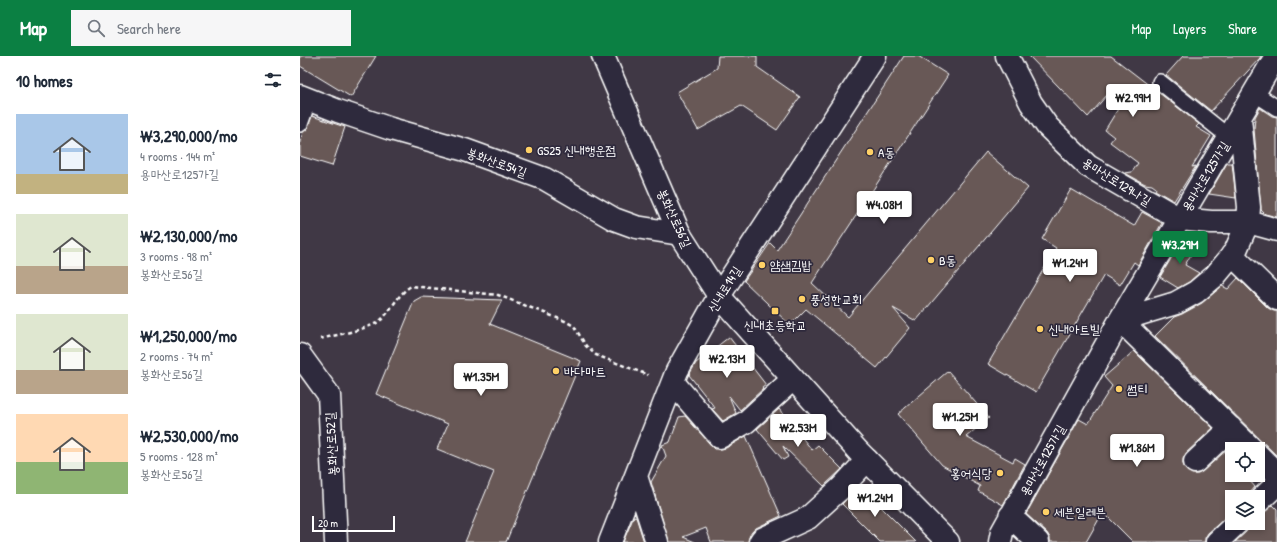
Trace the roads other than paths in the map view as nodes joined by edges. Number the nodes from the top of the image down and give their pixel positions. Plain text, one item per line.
1 (604, 56) edge
2 (875, 56) edge
3 (1006, 56) edge
4 (1276, 56) edge
5 (1160, 82) dead end
6 (1254, 93) junction
7 (305, 97) edge
8 (1277, 108) edge
9 (1240, 118) junction
10 (300, 124) edge
11 (1229, 137) junction
12 (1180, 219) junction
13 (1248, 222) junction
14 (1277, 230) edge
15 (680, 234) junction
16 (1232, 255) junction
17 (719, 296) junction
18 (1277, 299) edge
19 (1120, 320) junction
20 (307, 348) edge
21 (793, 379) junction
22 (672, 384) junction
23 (1231, 428) junction
24 (1245, 442) edge
25 (867, 460) junction
26 (1195, 462) dead end
27 (1265, 462) edge
28 (1277, 474) edge
29 (636, 476) junction
30 (1277, 484) edge
31 (1265, 495) edge
32 (1010, 516) junction
33 (1230, 530) edge
34 (336, 542) edge
35 (610, 542) edge
36 (657, 542) edge
37 (760, 542) edge
38 (948, 542) edge
39 (1000, 542) edge
40 (1038, 542) edge
41 (1218, 542) edge

1 - 15 street, 봉화산로56길
2 - 17 street, 신내로14길
3 - 12 street, 용마산로129나길
4 - 6 street, 용마산로125가길
5 - 11 lane
6 - 8 lane
6 - 9 street, 용마산로125가길
7 - 10 lane, 봉화산로54길
7 - 15 street, 봉화산로54길
9 - 11 street, 용마산로125가길
9 - 13 street
11 - 12 street, 용마산로125가길
12 - 13 street, 용마산로129나길
12 - 19 street, 용마산로125가길
13 - 14 street, 용마산로129나길
13 - 16 street
15 - 17 street, 봉화산로56길
16 - 18 street
16 - 19 street
17 - 21 street, 봉화산로56길
17 - 22 street, 신내로14길
19 - 23 street
19 - 32 street, 용마산로125가길
20 - 34 street, 봉화산로52길
21 - 22 street
21 - 25 street, 봉화산로56길
22 - 29 street, 신내로14길
23 - 24 street
23 - 26 street
25 - 37 street
25 - 38 street, 봉화산로56길
27 - 28 street
29 - 35 street, 신내로14길
29 - 36 street
30 - 31 street
32 - 39 street, 용마산로125가길
32 - 40 street
33 - 41 street

